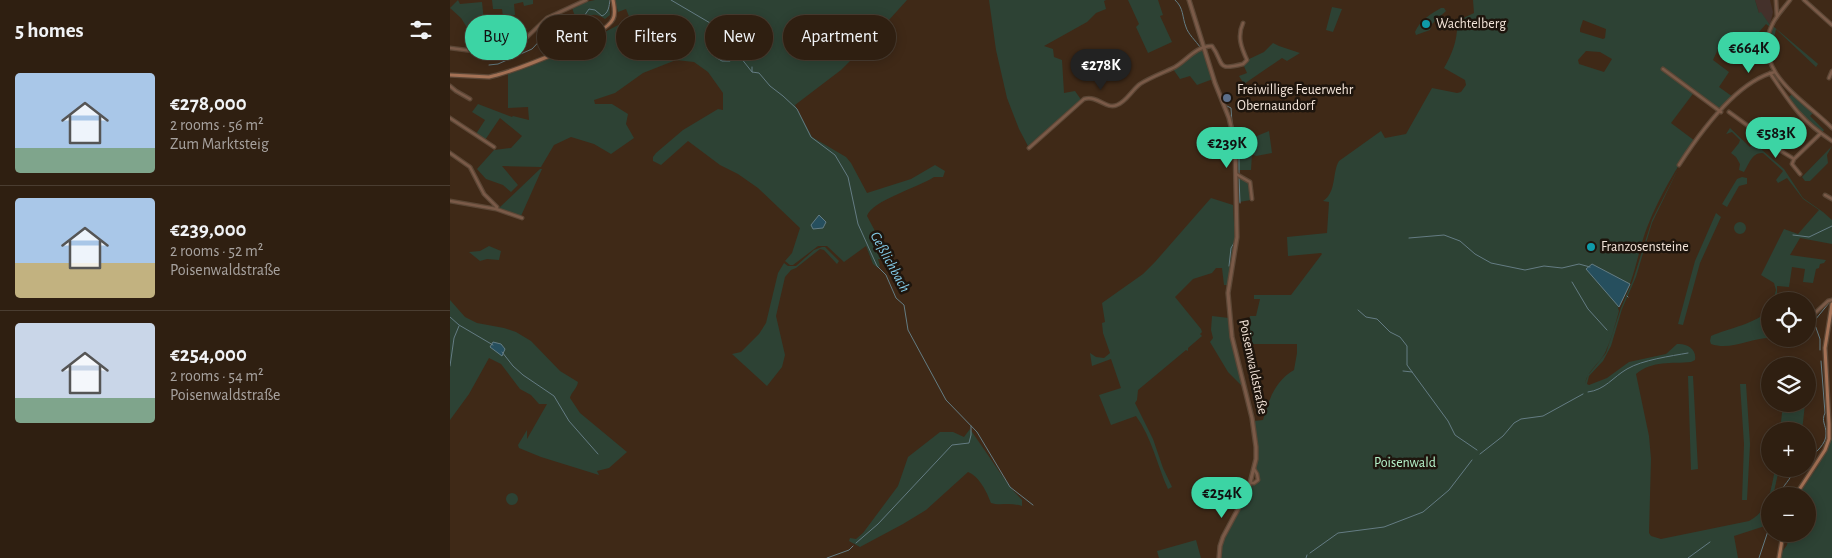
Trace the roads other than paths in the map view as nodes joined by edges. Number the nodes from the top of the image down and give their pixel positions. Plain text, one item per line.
1 (586, 0) edge
2 (613, 0) edge
3 (1189, 0) edge
4 (1776, 0) edge
5 (1790, 0) edge
6 (1804, 0) edge
7 (1776, 17) junction
8 (1243, 23) dead end
9 (1832, 26) edge
10 (450, 48) edge
11 (1202, 49) junction
12 (1663, 68) dead end
13 (1832, 71) edge
14 (1775, 72) junction
15 (1770, 73) junction
16 (450, 74) edge
17 (1829, 78) dead end
18 (450, 86) edge
19 (470, 98) dead end
20 (1721, 112) junction
21 (1729, 112) dead end
22 (450, 118) edge
23 (1832, 128) edge
24 (1820, 134) junction
25 (1832, 141) edge
26 (494, 147) dead end
27 (1029, 148) dead end
28 (450, 153) edge
29 (1794, 159) junction
30 (1679, 165) dead end
31 (1236, 174) junction
32 (1800, 174) dead end
33 (1825, 195) dead end
34 (1832, 199) edge
35 (1252, 200) dead end
36 (450, 201) edge
37 (496, 209) junction
38 (522, 218) dead end
39 (1832, 300) edge
40 (1832, 304) edge
41 (1816, 312) edge
42 (1254, 468) junction
43 (1250, 483) junction
44 (1800, 487) edge
45 (1782, 542) edge
46 (1219, 558) edge
47 (1779, 558) edge

1 - 10 street
2 - 16 main road
3 - 11 street, Poisenwaldstraße
4 - 7 street
5 - 7 street
6 - 9 street
7 - 14 street
8 - 11 street
11 - 27 street
11 - 31 street, Poisenwaldstraße
12 - 20 street
13 - 17 street
14 - 15 street
14 - 23 street
15 - 20 street
15 - 24 street
18 - 19 street
20 - 30 street
21 - 29 street
22 - 26 street
24 - 25 street
24 - 29 street
28 - 37 street
29 - 32 street
31 - 35 street
31 - 42 street, Poisenwaldstraße
33 - 34 street
36 - 37 street
37 - 38 street
39 - 41 street
40 - 44 main road
42 - 43 street, Poisenwaldstraße
42 - 43 street
43 - 46 street, Poisenwaldstraße
45 - 47 main road

